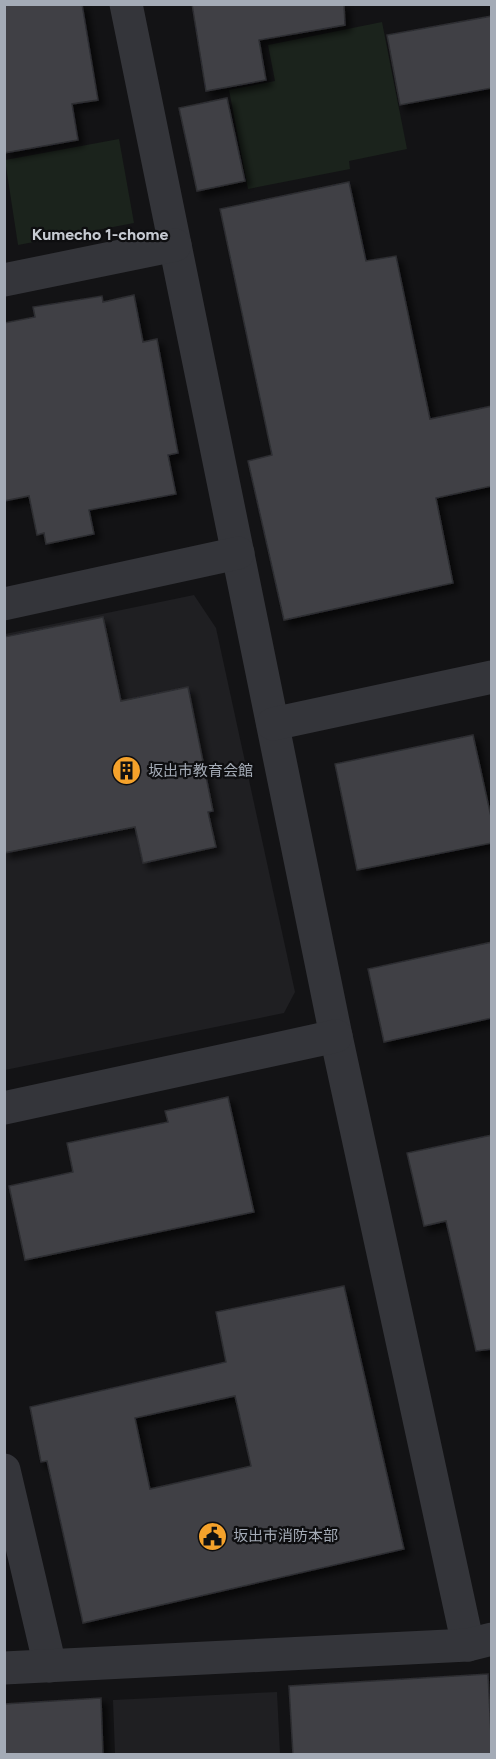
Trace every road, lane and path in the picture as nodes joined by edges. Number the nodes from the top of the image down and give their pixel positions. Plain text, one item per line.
1 (126, 4) edge
2 (175, 245) junction
3 (4, 280) edge
4 (238, 553) junction
5 (4, 604) edge
6 (492, 677) edge
7 (273, 724) junction
8 (336, 1036) junction
9 (4, 1108) edge
10 (4, 1470) edge
11 (480, 1642) edge
12 (50, 1666) junction
13 (4, 1668) edge

1 - 2 street
2 - 3 street
2 - 4 street
4 - 5 street
4 - 7 street
6 - 7 street
7 - 8 street
8 - 9 street
8 - 11 street
10 - 12 street
11 - 12 street
12 - 13 street

